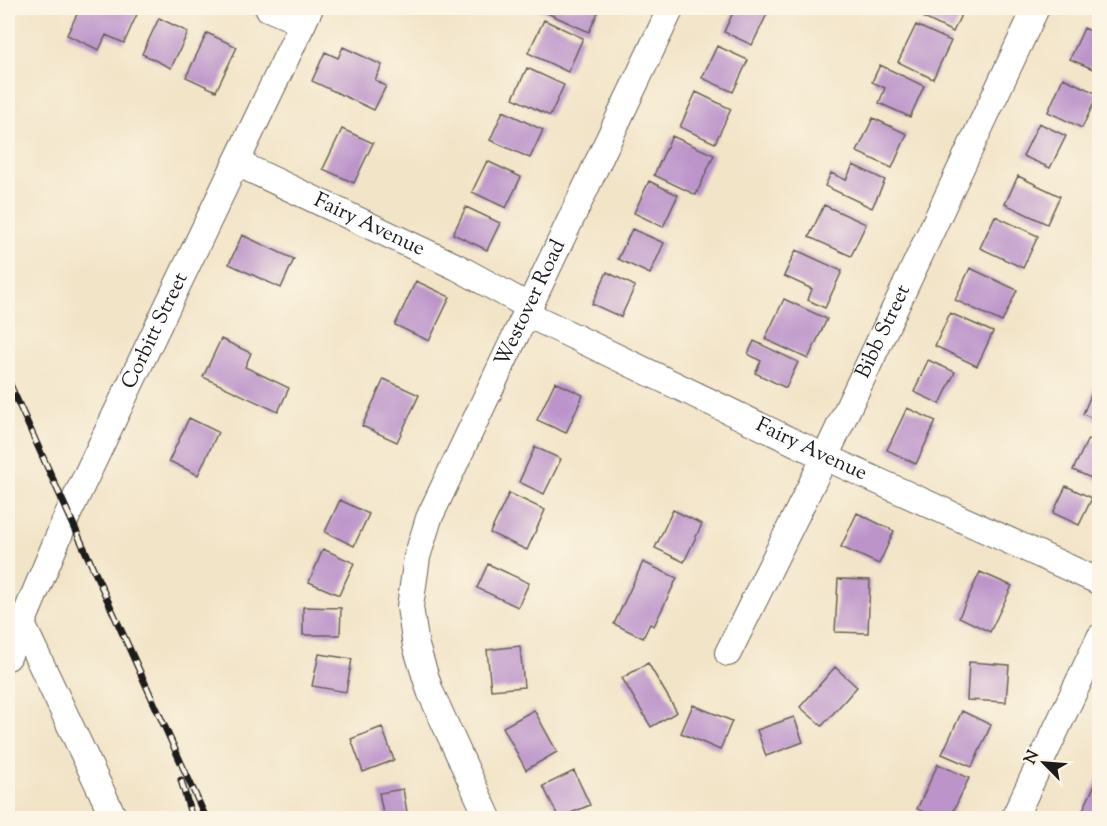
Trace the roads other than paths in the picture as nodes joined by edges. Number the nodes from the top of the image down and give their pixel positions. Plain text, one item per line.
1 (268, 8) edge
2 (671, 8) edge
3 (1036, 8) edge
4 (306, 15) edge
5 (237, 163) junction
6 (528, 310) junction
7 (825, 457) junction
8 (1100, 582) edge
9 (22, 624) junction
10 (1100, 637) edge
11 (728, 653) dead end
12 (8, 657) edge
13 (114, 819) edge
14 (488, 819) edge
15 (1014, 819) edge

1 - 4 street
2 - 6 street, Westover Road
3 - 7 street, Bibb Street
4 - 5 street, Corbitt Street
5 - 6 street, Fairy Avenue
5 - 9 street, Corbitt Street
6 - 7 street, Fairy Avenue
6 - 14 street, Westover Road
7 - 8 street, Fairy Avenue
7 - 11 street, Bibb Street
9 - 12 street, Corbitt Street
9 - 13 street
10 - 15 street

